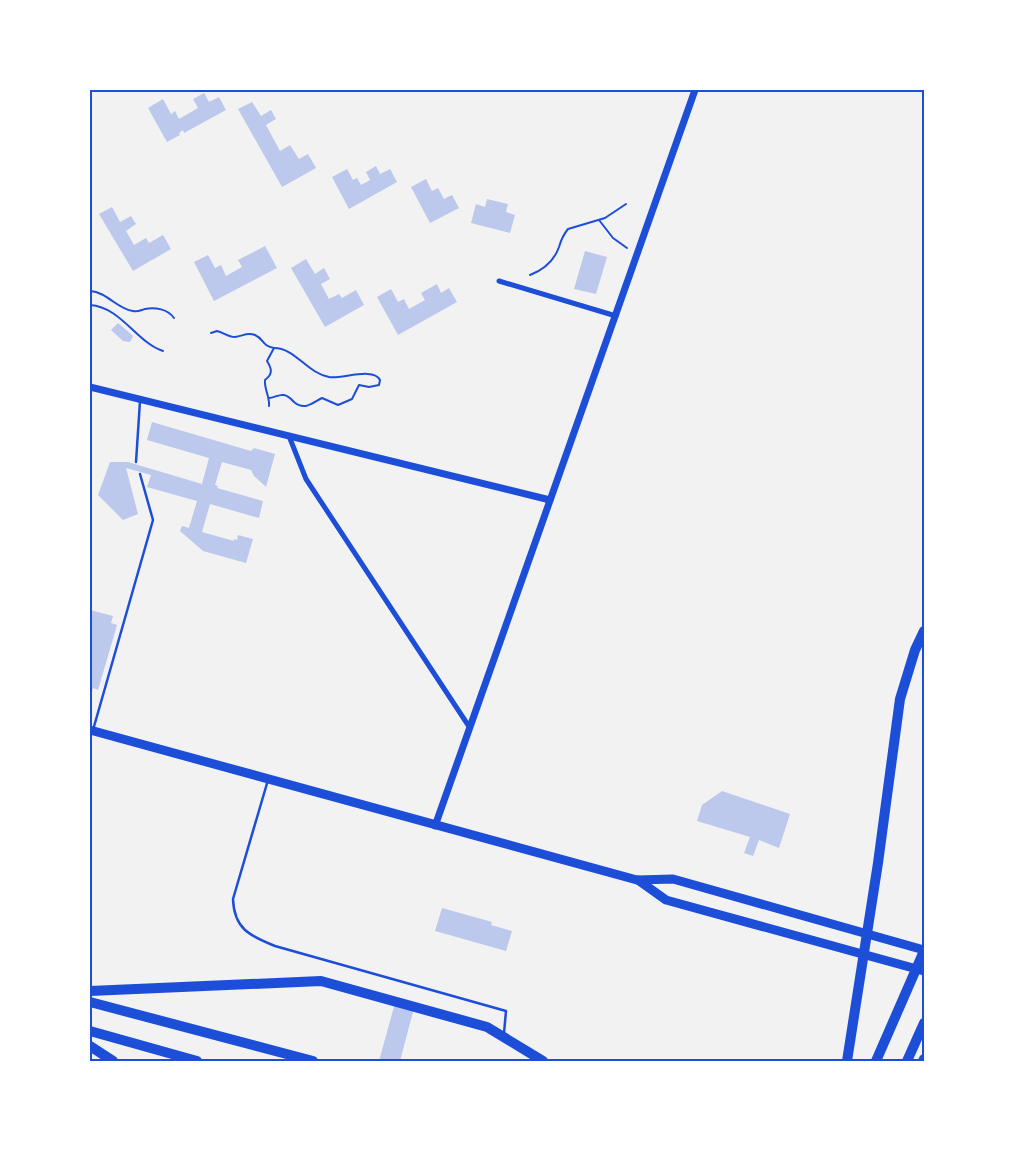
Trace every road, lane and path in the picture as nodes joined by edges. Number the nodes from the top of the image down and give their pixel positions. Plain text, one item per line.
1 (695, 90) edge
2 (626, 204) dead end
3 (599, 220) junction
4 (628, 248) dead end
5 (530, 275) dead end
6 (499, 282) dead end
7 (90, 291) edge
8 (90, 305) edge
9 (616, 316) junction
10 (174, 318) dead end
11 (211, 333) dead end
12 (274, 348) junction
13 (164, 351) dead end
14 (90, 387) edge
15 (269, 398) junction
16 (140, 399) junction
17 (269, 406) dead end
18 (289, 436) junction
19 (136, 462) dead end
20 (140, 474) dead end
21 (550, 500) junction
22 (924, 631) edge
23 (470, 728) junction
24 (91, 731) edge
25 (268, 780) junction
26 (435, 826) junction
27 (637, 880) junction
28 (924, 951) edge
29 (924, 971) edge
30 (90, 992) edge
31 (90, 1002) edge
32 (924, 1023) edge
33 (90, 1031) edge
34 (504, 1037) junction
35 (90, 1046) edge
36 (113, 1061) edge
37 (197, 1061) edge
38 (313, 1061) edge
39 (543, 1061) edge
40 (847, 1061) edge
41 (876, 1061) edge
42 (907, 1061) edge

1 - 9 street
2 - 3 path
3 - 4 path
3 - 5 path
6 - 9 street
7 - 10 path
8 - 13 path
9 - 21 street
11 - 12 path
12 - 15 path
12 - 15 path
14 - 16 street
15 - 17 path
16 - 18 street
16 - 19 lane
18 - 21 street
18 - 23 street
20 - 24 lane
21 - 23 street
22 - 40 highway
23 - 26 street
24 - 25 main road
25 - 26 main road
25 - 34 lane
26 - 27 main road
27 - 28 main road
27 - 29 main road
28 - 41 highway
30 - 34 highway
31 - 38 highway
32 - 42 highway
33 - 37 highway
34 - 39 highway
35 - 36 highway

